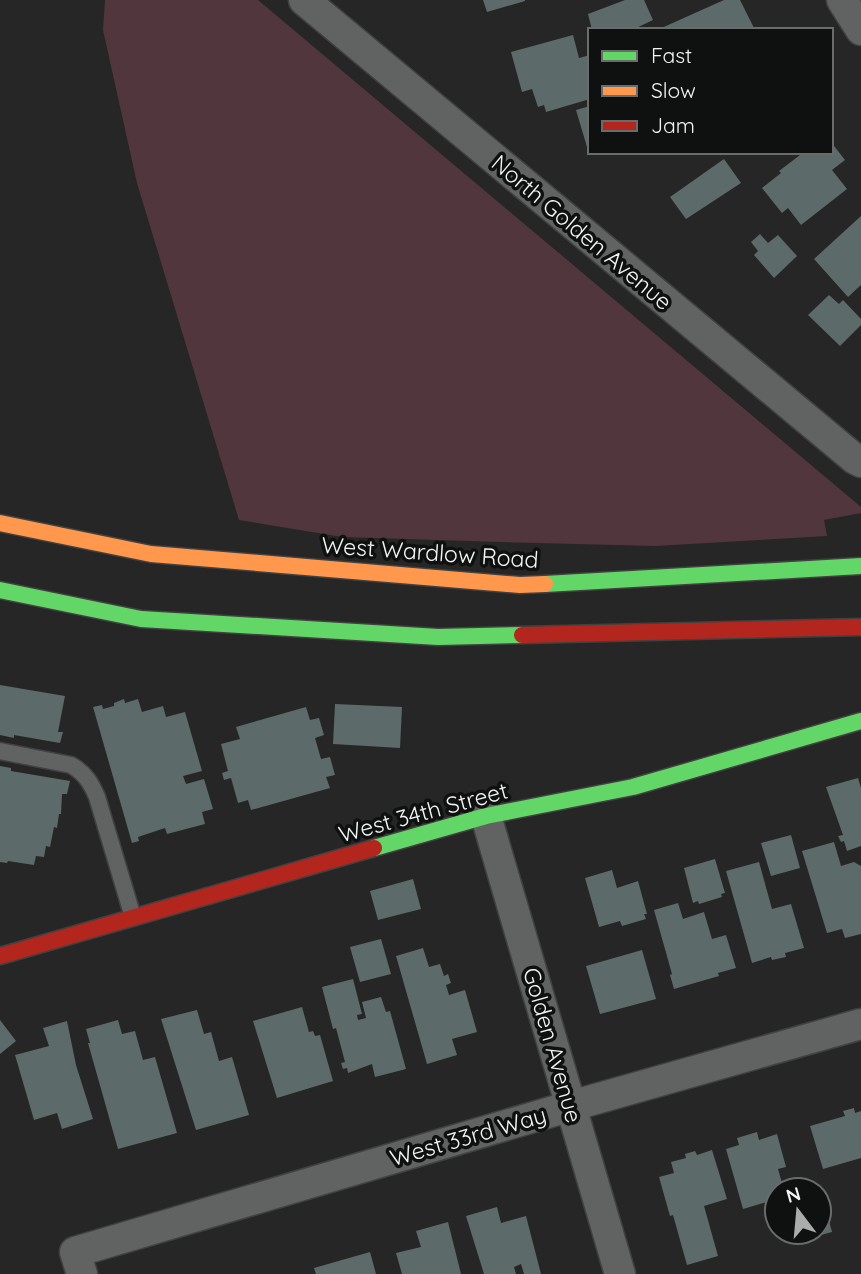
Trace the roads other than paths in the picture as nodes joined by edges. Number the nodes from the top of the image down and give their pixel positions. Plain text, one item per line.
1 (304, 0) edge
2 (842, 0) edge
3 (861, 30) edge
4 (861, 462) edge
5 (0, 523) edge
6 (861, 566) edge
7 (0, 590) edge
8 (861, 627) edge
9 (861, 721) edge
10 (0, 751) edge
11 (486, 816) junction
12 (133, 917) junction
13 (0, 956) edge
14 (861, 1024) edge
15 (571, 1106) junction
16 (78, 1263) edge
17 (620, 1274) edge

1 - 4 street, North Golden Avenue
2 - 3 street
5 - 6 main road, West Wardlow Road
7 - 8 main road
9 - 11 main road, West 34th Street
10 - 12 lane
11 - 12 main road, West 34th Street
11 - 15 street, Golden Avenue
12 - 13 main road, West 34th Street
14 - 15 street, West 33rd Way
15 - 16 street, West 33rd Way
15 - 17 street, Golden Avenue

